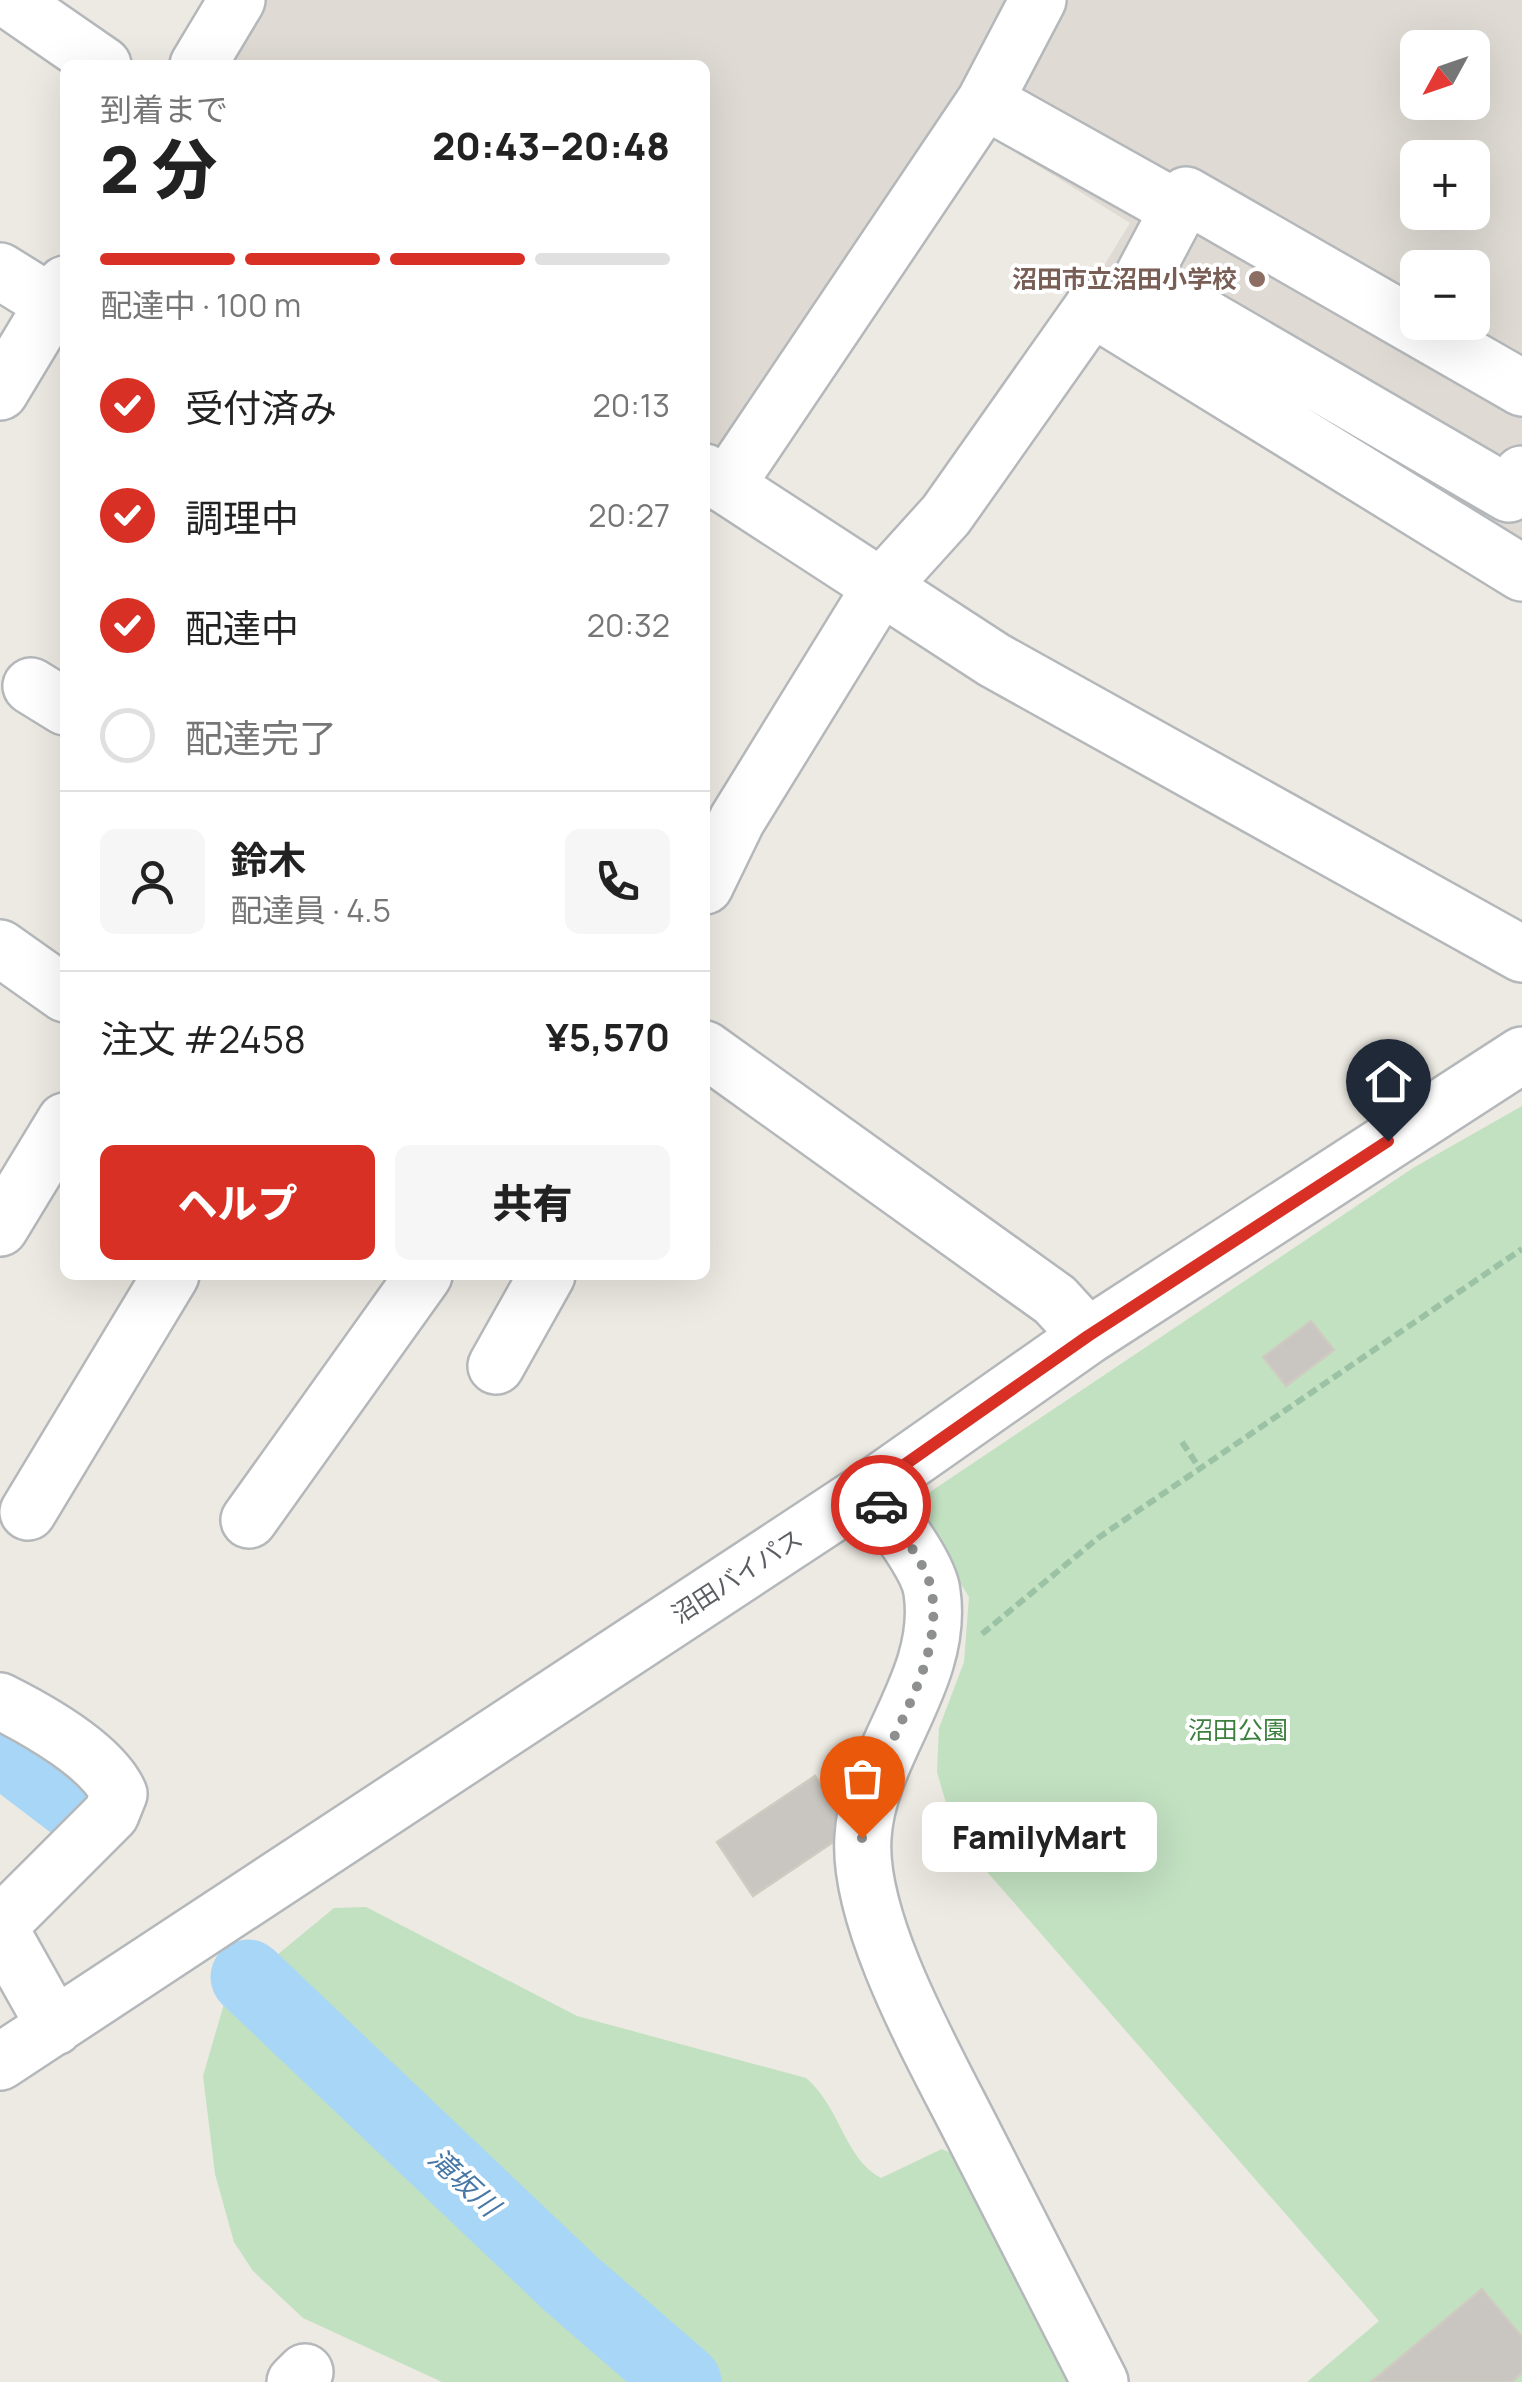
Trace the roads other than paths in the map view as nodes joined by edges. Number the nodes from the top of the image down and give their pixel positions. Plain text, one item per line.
1 (9, 0) edge
2 (237, 0) edge
3 (1038, 0) edge
4 (96, 60) edge
5 (201, 60) edge
6 (986, 101) junction
7 (1178, 209) junction
8 (0, 270) edge
9 (59, 294) edge
10 (1522, 388) edge
11 (0, 392) edge
12 (1522, 474) edge
13 (716, 479) edge
14 (1522, 572) edge
15 (880, 588) junction
16 (710, 876) edge
17 (0, 948) edge
18 (1522, 954) edge
19 (60, 990) edge
20 (710, 1054) edge
21 (1522, 1055) edge
22 (60, 1126) edge
23 (17, 1166) edge
24 (0, 1228) edge
25 (167, 1280) edge
26 (420, 1280) edge
27 (536, 1280) edge
28 (1088, 1336) junction
29 (496, 1366) dead end
30 (870, 1489) junction
31 (28, 1512) dead end
32 (249, 1520) dead end
33 (0, 1700) edge
34 (0, 1927) edge
35 (56, 2028) junction
36 (0, 2062) edge
37 (1100, 2382) edge

1 - 4 street
2 - 5 street
3 - 6 street
6 - 7 street
6 - 13 street
7 - 10 street
7 - 12 street
8 - 9 street
9 - 11 street
13 - 15 street
14 - 15 street
15 - 16 street
15 - 18 street
17 - 19 street
20 - 28 street
21 - 28 street, 沼田バイパス
22 - 23 street
23 - 24 street
25 - 31 street
26 - 32 street
27 - 29 street
28 - 30 street, 沼田バイパス
30 - 35 street, 沼田バイパス
30 - 37 street
33 - 34 street
34 - 35 street
35 - 36 street, 沼田バイパス

